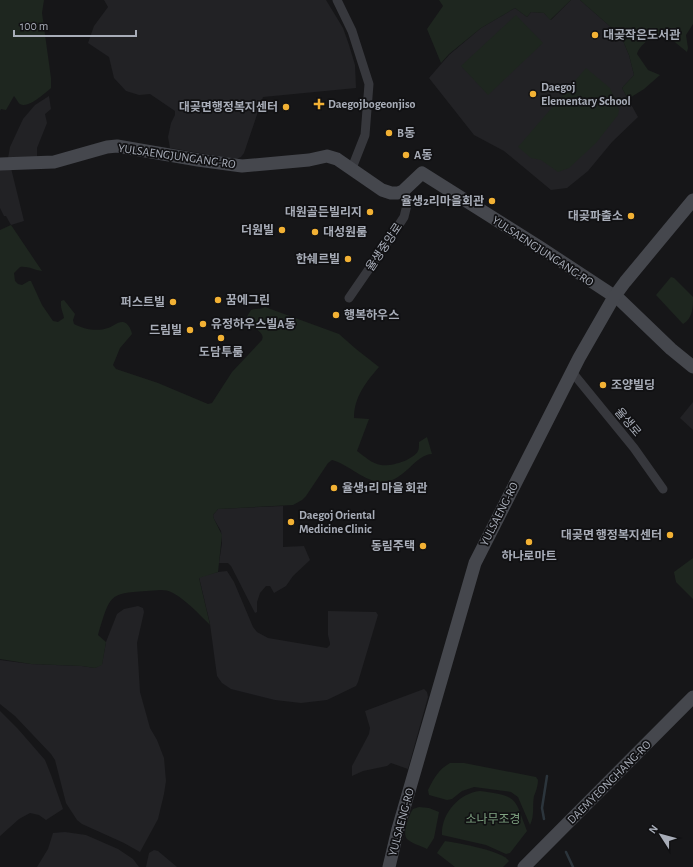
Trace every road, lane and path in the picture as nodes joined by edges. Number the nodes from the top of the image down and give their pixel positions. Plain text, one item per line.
1 (337, 0) edge
2 (0, 164) edge
3 (352, 168) junction
4 (404, 191) junction
5 (693, 200) edge
6 (614, 297) junction
7 (349, 298) dead end
8 (693, 367) edge
9 (572, 372) junction
10 (663, 489) dead end
11 (693, 697) edge
12 (389, 867) edge
13 (524, 867) edge

1 - 3 street
2 - 3 street, YULSAENGJUNGANG-RO
3 - 4 street, YULSAENGJUNGANG-RO
4 - 6 street, YULSAENGJUNGANG-RO
4 - 7 street, 율생중앙로
5 - 6 street, YULSAENG-RO
6 - 8 street
6 - 9 street, YULSAENG-RO
9 - 10 street, 율생로
9 - 12 street, YULSAENG-RO
11 - 13 street, DAEMYEONGHANG-RO

